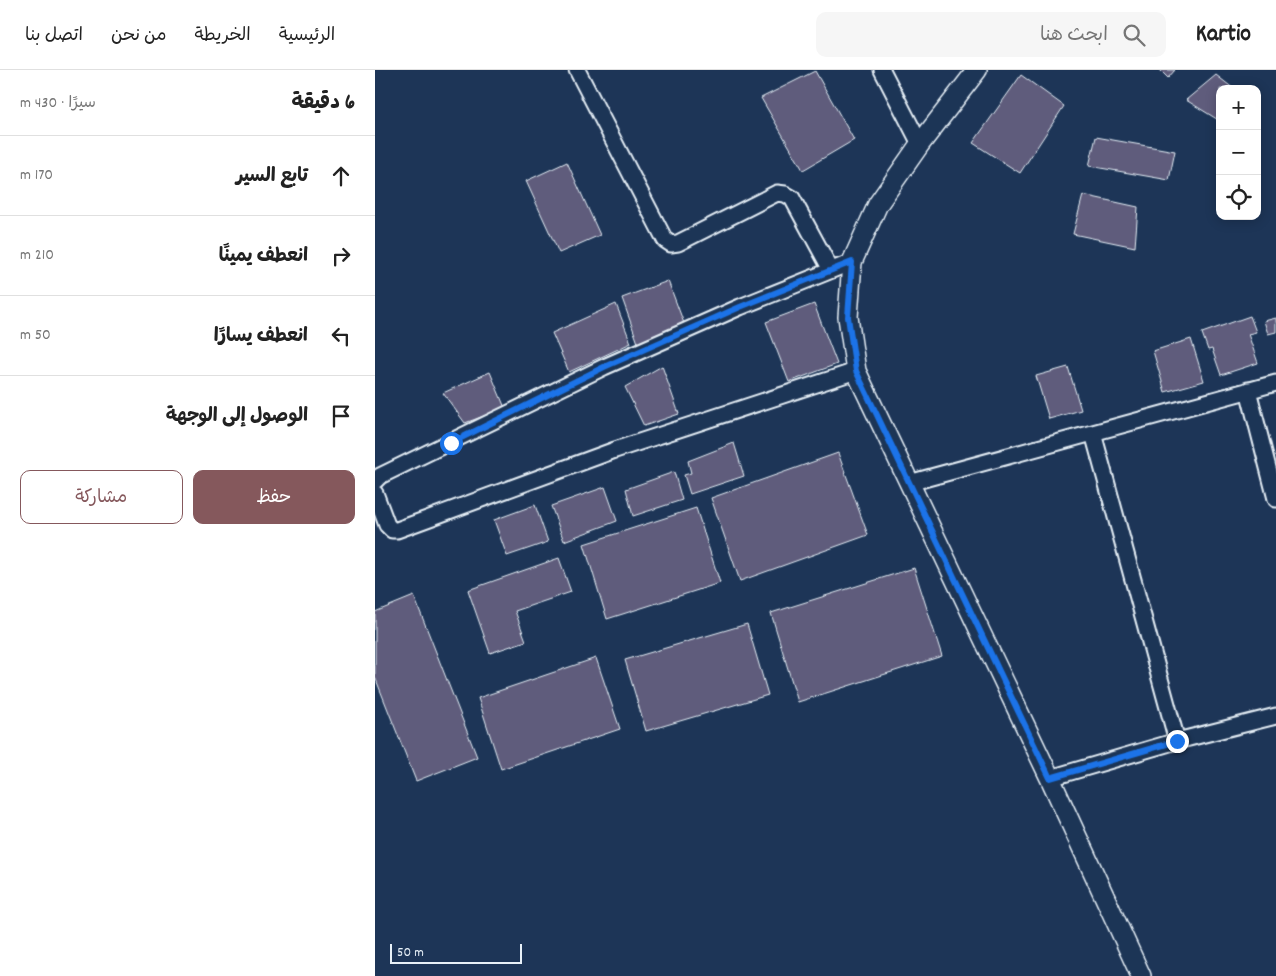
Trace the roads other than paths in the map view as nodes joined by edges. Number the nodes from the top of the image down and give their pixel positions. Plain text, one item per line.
1 (577, 70) edge
2 (882, 70) edge
3 (977, 70) edge
4 (920, 144) junction
5 (852, 262) junction
6 (831, 270) junction
7 (856, 371) junction
8 (1276, 383) edge
9 (1248, 390) junction
10 (1093, 433) junction
11 (375, 481) edge
12 (909, 483) junction
13 (375, 493) edge
14 (1276, 499) edge
15 (1276, 716) edge
16 (1177, 741) junction
17 (1050, 778) junction
18 (1141, 976) edge

1 - 6 street
2 - 4 street
3 - 4 street
4 - 5 street
5 - 6 street
5 - 7 street
6 - 11 street
7 - 12 street
7 - 13 street
8 - 9 street
9 - 10 street
9 - 14 street
10 - 12 street
10 - 16 street
12 - 17 street
15 - 16 street
16 - 17 street
17 - 18 street

